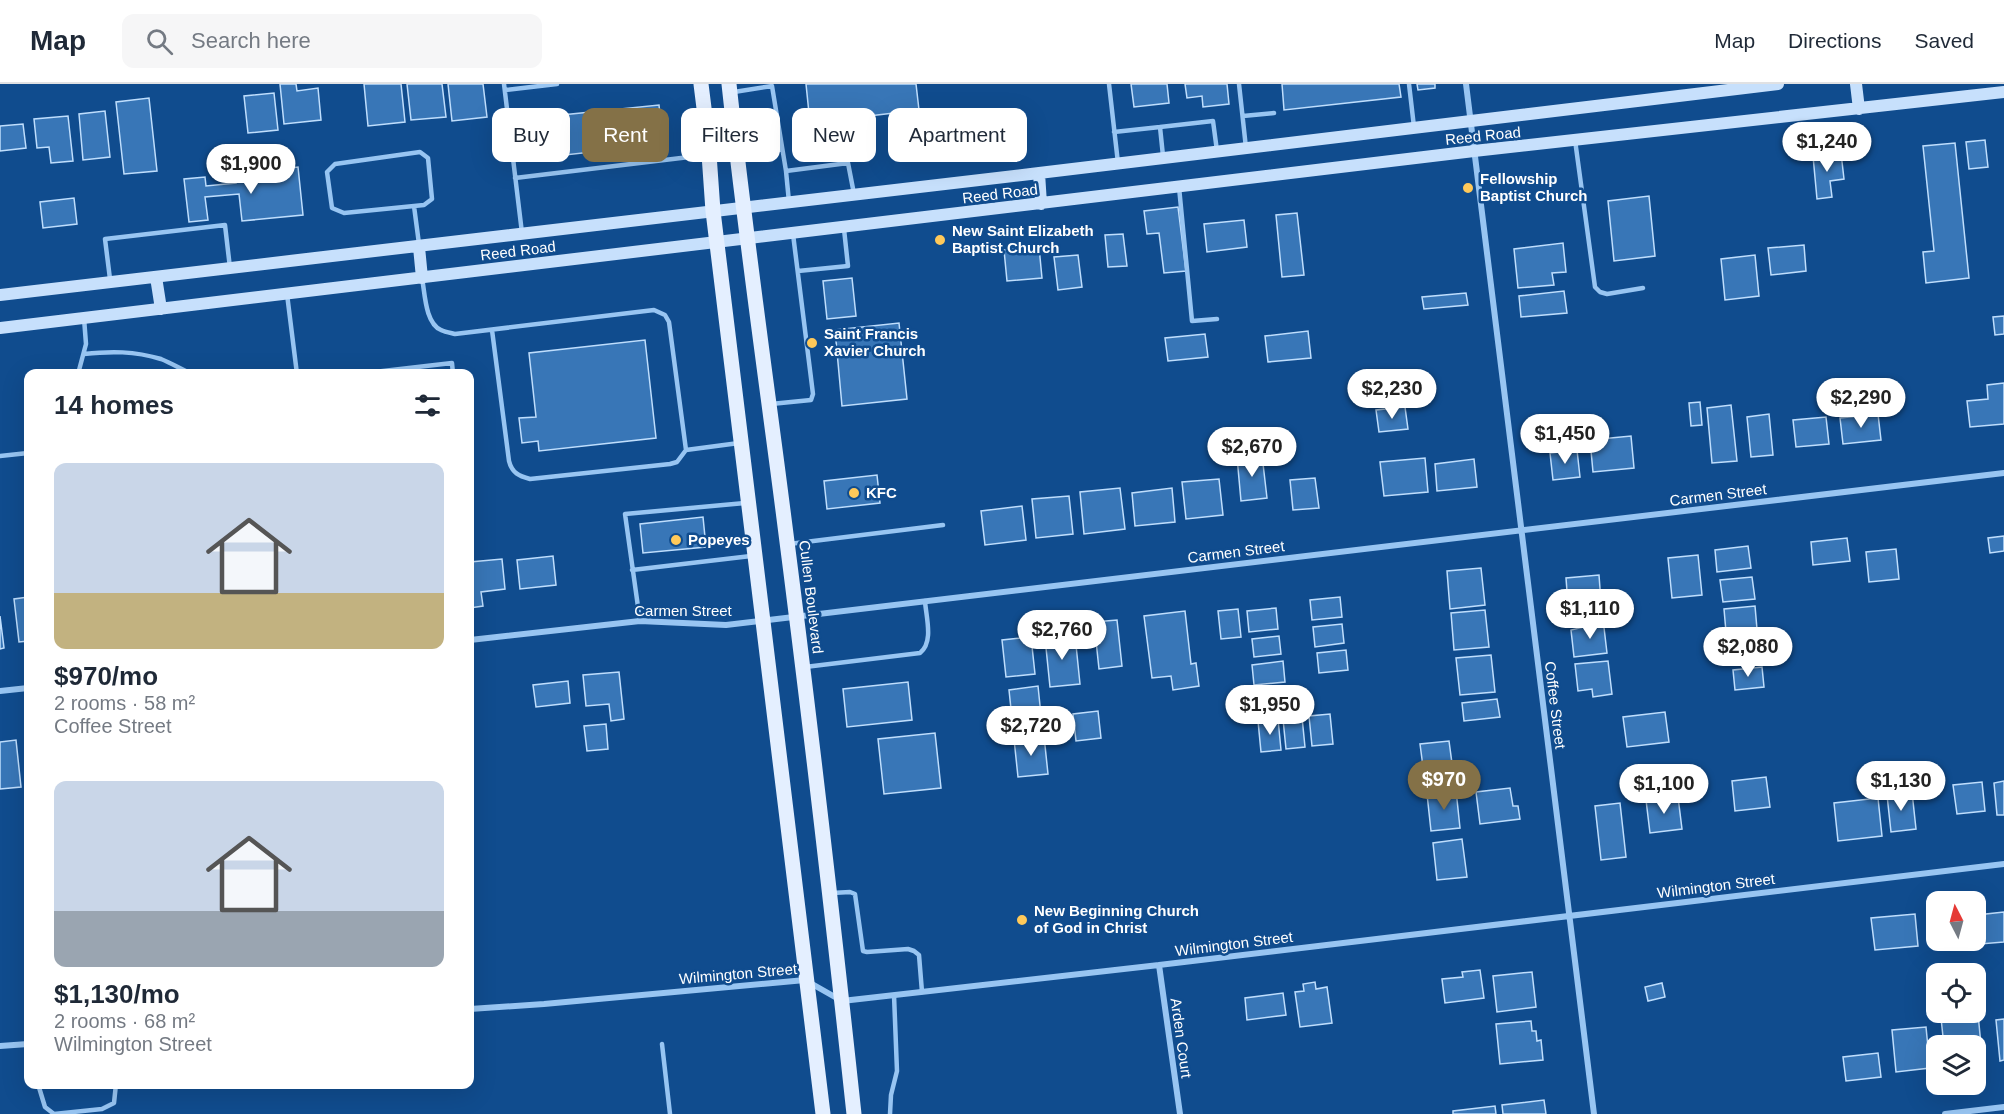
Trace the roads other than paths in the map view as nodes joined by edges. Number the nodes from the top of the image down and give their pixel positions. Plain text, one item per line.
1 (504, 84) edge
2 (557, 84) edge
3 (701, 84) edge
4 (1109, 84) edge
5 (1239, 84) edge
6 (1409, 84) edge
7 (1466, 84) edge
8 (1778, 84) edge
9 (1856, 84) edge
10 (729, 88) edge
11 (505, 90) junction
12 (2004, 92) edge
13 (704, 108) edge
14 (731, 108) edge
15 (1859, 109) junction
16 (1274, 113) dead end
17 (1243, 116) junction
18 (1470, 120) junction
19 (1160, 127) junction
20 (1414, 127) junction
21 (1114, 132) junction
22 (1575, 140) junction
23 (1246, 148) junction
24 (782, 149) joint
25 (1217, 151) junction
26 (1474, 151) junction
27 (681, 158) edge
28 (1163, 158) junction
29 (710, 162) edge
30 (738, 162) edge
31 (1118, 163) junction
32 (786, 171) junction
33 (1039, 173) junction
34 (515, 178) junction
35 (1179, 187) junction
36 (854, 194) junction
37 (789, 202) junction
38 (1041, 204) junction
39 (414, 206) junction
40 (742, 207) junction
41 (713, 211) junction
42 (843, 228) junction
43 (522, 234) junction
44 (793, 234) junction
45 (747, 240) junction
46 (717, 243) junction
47 (419, 247) junction
48 (230, 268) junction
49 (798, 272) junction
50 (156, 277) junction
51 (422, 278) junction
52 (110, 282) junction
53 (1643, 288) dead end
54 (287, 294) junction
55 (0, 295) edge
56 (161, 309) junction
57 (84, 318) junction
58 (1217, 319) dead end
59 (0, 328) edge
60 (492, 330) junction
61 (84, 354) junction
62 (80, 369) edge
63 (182, 369) edge
64 (296, 369) edge
65 (400, 369) edge
66 (453, 369) edge
67 (768, 405) junction
68 (741, 442) junction
69 (686, 450) junction
70 (24, 453) edge
71 (0, 456) edge
72 (2004, 473) edge
73 (749, 502) junction
74 (943, 525) dead end
75 (1520, 530) junction
76 (787, 544) junction
77 (755, 556) junction
78 (632, 570) junction
79 (925, 601) junction
80 (796, 617) junction
81 (763, 620) junction
82 (640, 621) junction
83 (474, 640) edge
84 (802, 668) junction
85 (24, 688) edge
86 (0, 691) edge
87 (2004, 864) edge
88 (829, 894) junction
89 (1570, 915) junction
90 (1159, 965) junction
91 (806, 980) junction
92 (922, 992) junction
93 (894, 995) junction
94 (842, 1001) junction
95 (474, 1009) edge
96 (24, 1044) edge
97 (662, 1044) dead end
98 (0, 1046) edge
99 (40, 1089) edge
100 (115, 1089) edge
101 (2004, 1107) edge
102 (670, 1114) edge
103 (823, 1114) edge
104 (854, 1114) edge
105 (890, 1114) edge
106 (1180, 1114) edge
107 (1594, 1114) edge
108 (1945, 1114) edge

1 - 11 lane
2 - 11 lane
3 - 13 main road
4 - 21 lane
5 - 17 lane
6 - 20 lane
7 - 18 street, Coffee Street
8 - 18 street, Reed Road
9 - 15 street
10 - 14 main road, Cullen Boulevard
10 - 24 lane
11 - 34 lane
12 - 15 street, Reed Road
15 - 22 street, Reed Road
16 - 17 lane
17 - 23 lane
18 - 20 street, Reed Road
18 - 26 street, Coffee Street
19 - 21 lane
19 - 25 lane
19 - 28 lane
20 - 23 street, Reed Road
21 - 31 lane
22 - 26 street, Reed Road
22 - 53 lane
23 - 25 street, Reed Road
24 - 32 lane
25 - 28 street, Reed Road
26 - 35 street, Reed Road
26 - 75 street, Coffee Street
27 - 34 lane
28 - 31 street, Reed Road
29 - 41 main road
30 - 40 main road, Cullen Boulevard
31 - 33 street, Reed Road
32 - 36 lane
32 - 37 lane
33 - 36 street, Reed Road
33 - 38 street
34 - 43 lane
35 - 38 street, Reed Road
35 - 58 lane
36 - 37 street, Reed Road
37 - 40 street, Reed Road
38 - 42 street, Reed Road
39 - 39 lane
39 - 47 lane
40 - 41 street, Reed Road
40 - 45 main road, Cullen Boulevard
41 - 43 street, Reed Road
41 - 46 main road
42 - 44 street, Reed Road
42 - 49 lane
43 - 47 street, Reed Road
44 - 45 street, Reed Road
44 - 49 lane
45 - 46 street, Reed Road
45 - 67 main road, Cullen Boulevard
46 - 51 street, Reed Road
46 - 68 main road
47 - 48 street, Reed Road
47 - 51 street
48 - 50 street, Reed Road
48 - 52 lane
49 - 67 lane
50 - 52 street, Reed Road
50 - 56 street
51 - 54 street, Reed Road
51 - 60 lane
52 - 55 street, Reed Road
54 - 56 street, Reed Road
54 - 64 lane
56 - 57 street, Reed Road
57 - 59 street, Reed Road
57 - 61 lane
60 - 69 lane
60 - 69 lane
61 - 62 lane
61 - 63 lane
65 - 66 lane
67 - 76 main road, Cullen Boulevard
68 - 69 lane
68 - 73 main road
70 - 71 lane
72 - 75 street, Carmen Street
73 - 77 main road
73 - 78 lane
74 - 76 lane
75 - 79 street, Carmen Street
75 - 89 street, Coffee Street
76 - 80 main road, Cullen Boulevard
77 - 78 lane
77 - 81 main road
78 - 82 lane
79 - 80 street, Carmen Street
79 - 84 lane
80 - 81 street, Carmen Street
80 - 84 main road, Cullen Boulevard
81 - 82 street, Carmen Street
81 - 91 main road
82 - 83 street, Carmen Street
84 - 88 main road, Cullen Boulevard
85 - 86 street
87 - 89 street, Wilmington Street
88 - 92 lane
88 - 94 main road, Cullen Boulevard
89 - 90 street, Wilmington Street
89 - 107 street, Coffee Street
90 - 92 street, Wilmington Street
90 - 106 street, Arden Court
91 - 94 street, Wilmington Street
91 - 95 street, Wilmington Street
91 - 103 main road
92 - 93 street, Wilmington Street
93 - 94 street, Wilmington Street
93 - 105 lane
94 - 104 main road, Cullen Boulevard
96 - 98 street
97 - 102 lane
99 - 100 lane
101 - 108 street

